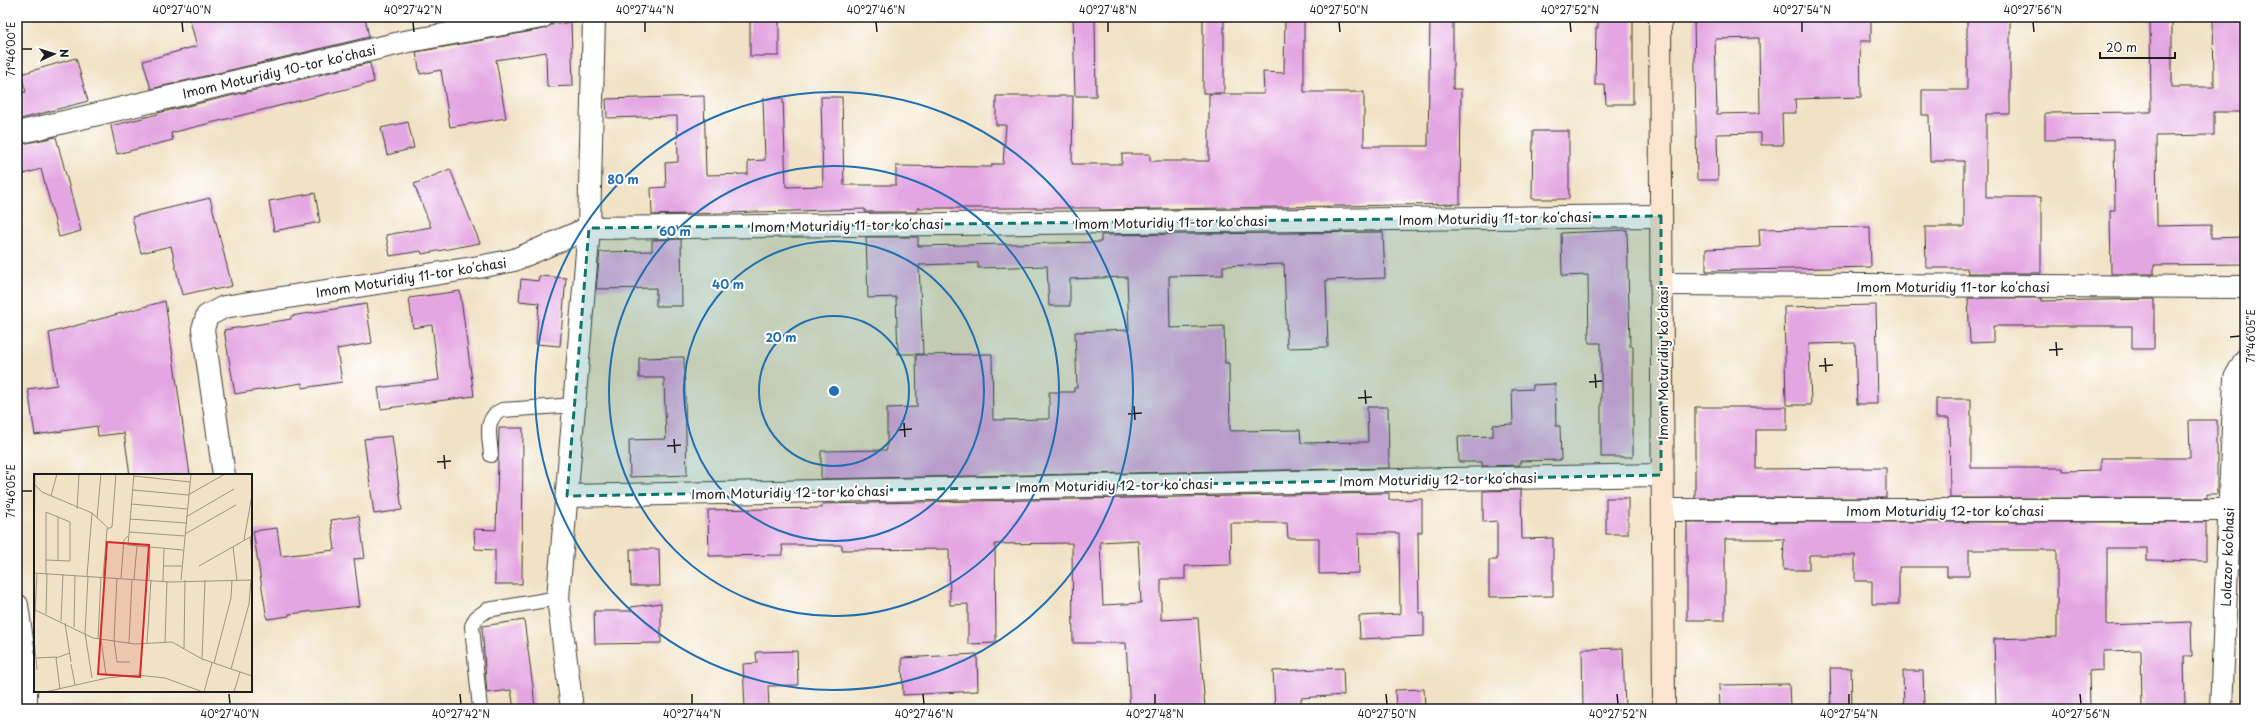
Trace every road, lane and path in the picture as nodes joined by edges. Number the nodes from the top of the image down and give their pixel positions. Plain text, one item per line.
1 (542, 17) edge
2 (594, 17) edge
3 (1660, 17) edge
4 (17, 133) edge
5 (1661, 216) junction
6 (589, 228) junction
7 (1662, 284) junction
8 (2245, 287) edge
9 (2245, 360) edge
10 (575, 405) junction
11 (491, 455) dead end
12 (224, 474) edge
13 (1661, 475) junction
14 (567, 496) junction
15 (1663, 510) junction
16 (2228, 510) junction
17 (558, 598) junction
18 (17, 605) edge
19 (26, 709) edge
20 (480, 709) edge
21 (572, 709) edge
22 (1664, 709) edge
23 (2221, 709) edge

1 - 4 street, Imom Moturidiy 10-tor koʻchasi
2 - 6 street
3 - 5 street, Imom Moturidiy koʻchasi
5 - 6 street, Imom Moturidiy 11-tor koʻchasi
5 - 7 street, Imom Moturidiy koʻchasi
6 - 10 street
6 - 12 street, Imom Moturidiy 11-tor koʻchasi
7 - 8 street, Imom Moturidiy 11-tor koʻchasi
7 - 13 street, Imom Moturidiy koʻchasi
9 - 16 street, Lolazor ko‘chasi
10 - 11 lane
10 - 14 street
13 - 14 street, Imom Moturidiy 12-tor koʻchasi
13 - 15 street, Imom Moturidiy koʻchasi
14 - 17 street
15 - 16 street, Imom Moturidiy 12-tor koʻchasi
15 - 22 street, Imom Moturidiy koʻchasi
16 - 23 street, Lolazor ko‘chasi
17 - 20 lane
17 - 21 street
18 - 19 street

